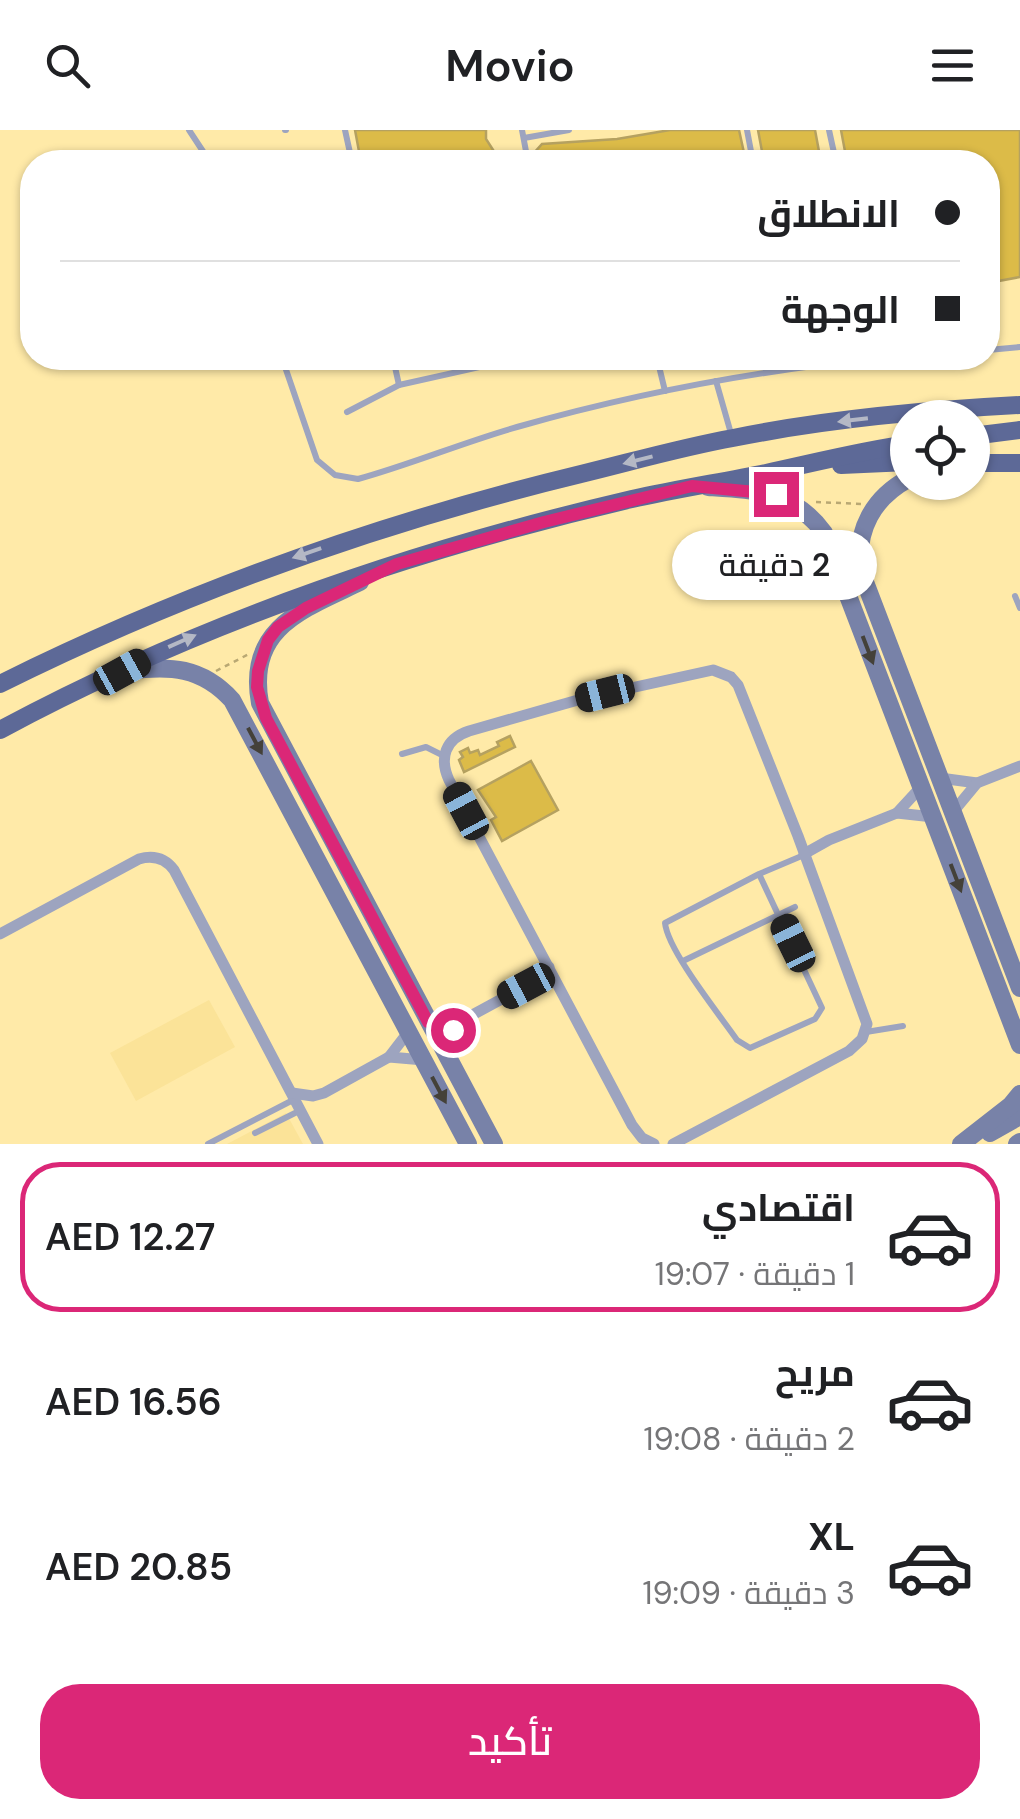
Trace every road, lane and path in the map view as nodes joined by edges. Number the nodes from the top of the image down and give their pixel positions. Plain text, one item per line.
1 (568, 130) edge
2 (523, 134) edge
3 (286, 370) edge
4 (396, 370) edge
5 (468, 370) edge
6 (660, 370) edge
7 (796, 370) edge
8 (716, 381) junction
9 (399, 386) junction
10 (665, 391) junction
11 (1020, 406) edge
12 (347, 412) dead end
13 (1020, 430) edge
14 (990, 434) edge
15 (732, 438) junction
16 (890, 448) edge
17 (890, 463) edge
18 (990, 463) edge
19 (1020, 463) edge
20 (766, 472) junction
21 (692, 486) junction
22 (890, 490) edge
23 (803, 509) junction
24 (871, 511) junction
25 (397, 564) junction
26 (1015, 596) dead end
27 (1020, 608) edge
28 (261, 656) junction
29 (122, 672) junction
30 (5, 679) edge
31 (210, 681) junction
32 (0, 730) edge
33 (402, 754) dead end
34 (444, 756) junction
35 (1020, 766) edge
36 (940, 778) junction
37 (978, 783) junction
38 (920, 788) junction
39 (953, 812) junction
40 (896, 813) junction
41 (933, 817) junction
42 (798, 836) junction
43 (829, 840) junction
44 (804, 854) junction
45 (759, 874) junction
46 (796, 907) dead end
47 (779, 915) junction
48 (0, 934) edge
49 (683, 961) junction
50 (549, 967) junction
51 (526, 986) junction
52 (558, 986) junction
53 (1020, 988) edge
54 (461, 1021) junction
55 (428, 1022) junction
56 (902, 1026) dead end
57 (409, 1031) junction
58 (866, 1032) junction
59 (1020, 1045) edge
60 (443, 1048) junction
61 (389, 1058) junction
62 (424, 1060) junction
63 (324, 1093) junction
64 (1020, 1094) edge
65 (296, 1101) junction
66 (1020, 1116) edge
67 (255, 1133) dead end
68 (208, 1144) edge
69 (318, 1144) edge
70 (468, 1144) edge
71 (494, 1144) edge
72 (651, 1144) edge
73 (672, 1144) edge
74 (965, 1144) edge

1 - 2 lane
3 - 10 lane
4 - 9 lane
5 - 9 lane
6 - 10 lane
7 - 8 lane
8 - 10 lane
8 - 15 lane
9 - 12 lane
11 -> 15 main road
13 - 14 main road
15 -> 30 main road
16 - 20 main road
17 - 20 main road
18 - 19 main road
20 - 21 main road
21 - 23 street
21 - 25 main road
22 - 24 street
23 - 24 path
23 -> 38 street
24 - 36 street
25 - 28 street
29 -> 25 main road
26 - 27 lane
28 - 31 path
28 - 55 street
29 - 31 street
29 - 32 main road
31 -> 57 street
33 - 34 lane
34 - 42 street
34 - 50 street
35 - 37 street
36 - 37 street
36 - 39 street
37 - 39 street
38 - 40 street
38 - 41 street
39 - 53 street
40 - 41 street
40 - 43 street
41 -> 59 street
42 - 43 street
42 - 44 street
43 - 44 street
44 - 45 lane
44 - 58 street
45 - 47 lane
45 - 49 lane
46 - 47 lane
47 - 49 lane
47 - 49 lane
48 - 65 street
50 - 51 street
50 - 52 street
51 - 52 street
51 - 54 street
52 - 72 street
54 - 55 street
54 - 60 street
55 - 60 street
56 - 58 lane
57 - 61 street
57 - 62 street
58 - 73 street
60 - 71 street
61 - 62 street
61 - 63 street
62 -> 70 street
63 - 65 street
63 - 65 street
64 - 74 street
65 - 67 lane
65 - 68 lane
65 - 69 street
66 - 74 street

